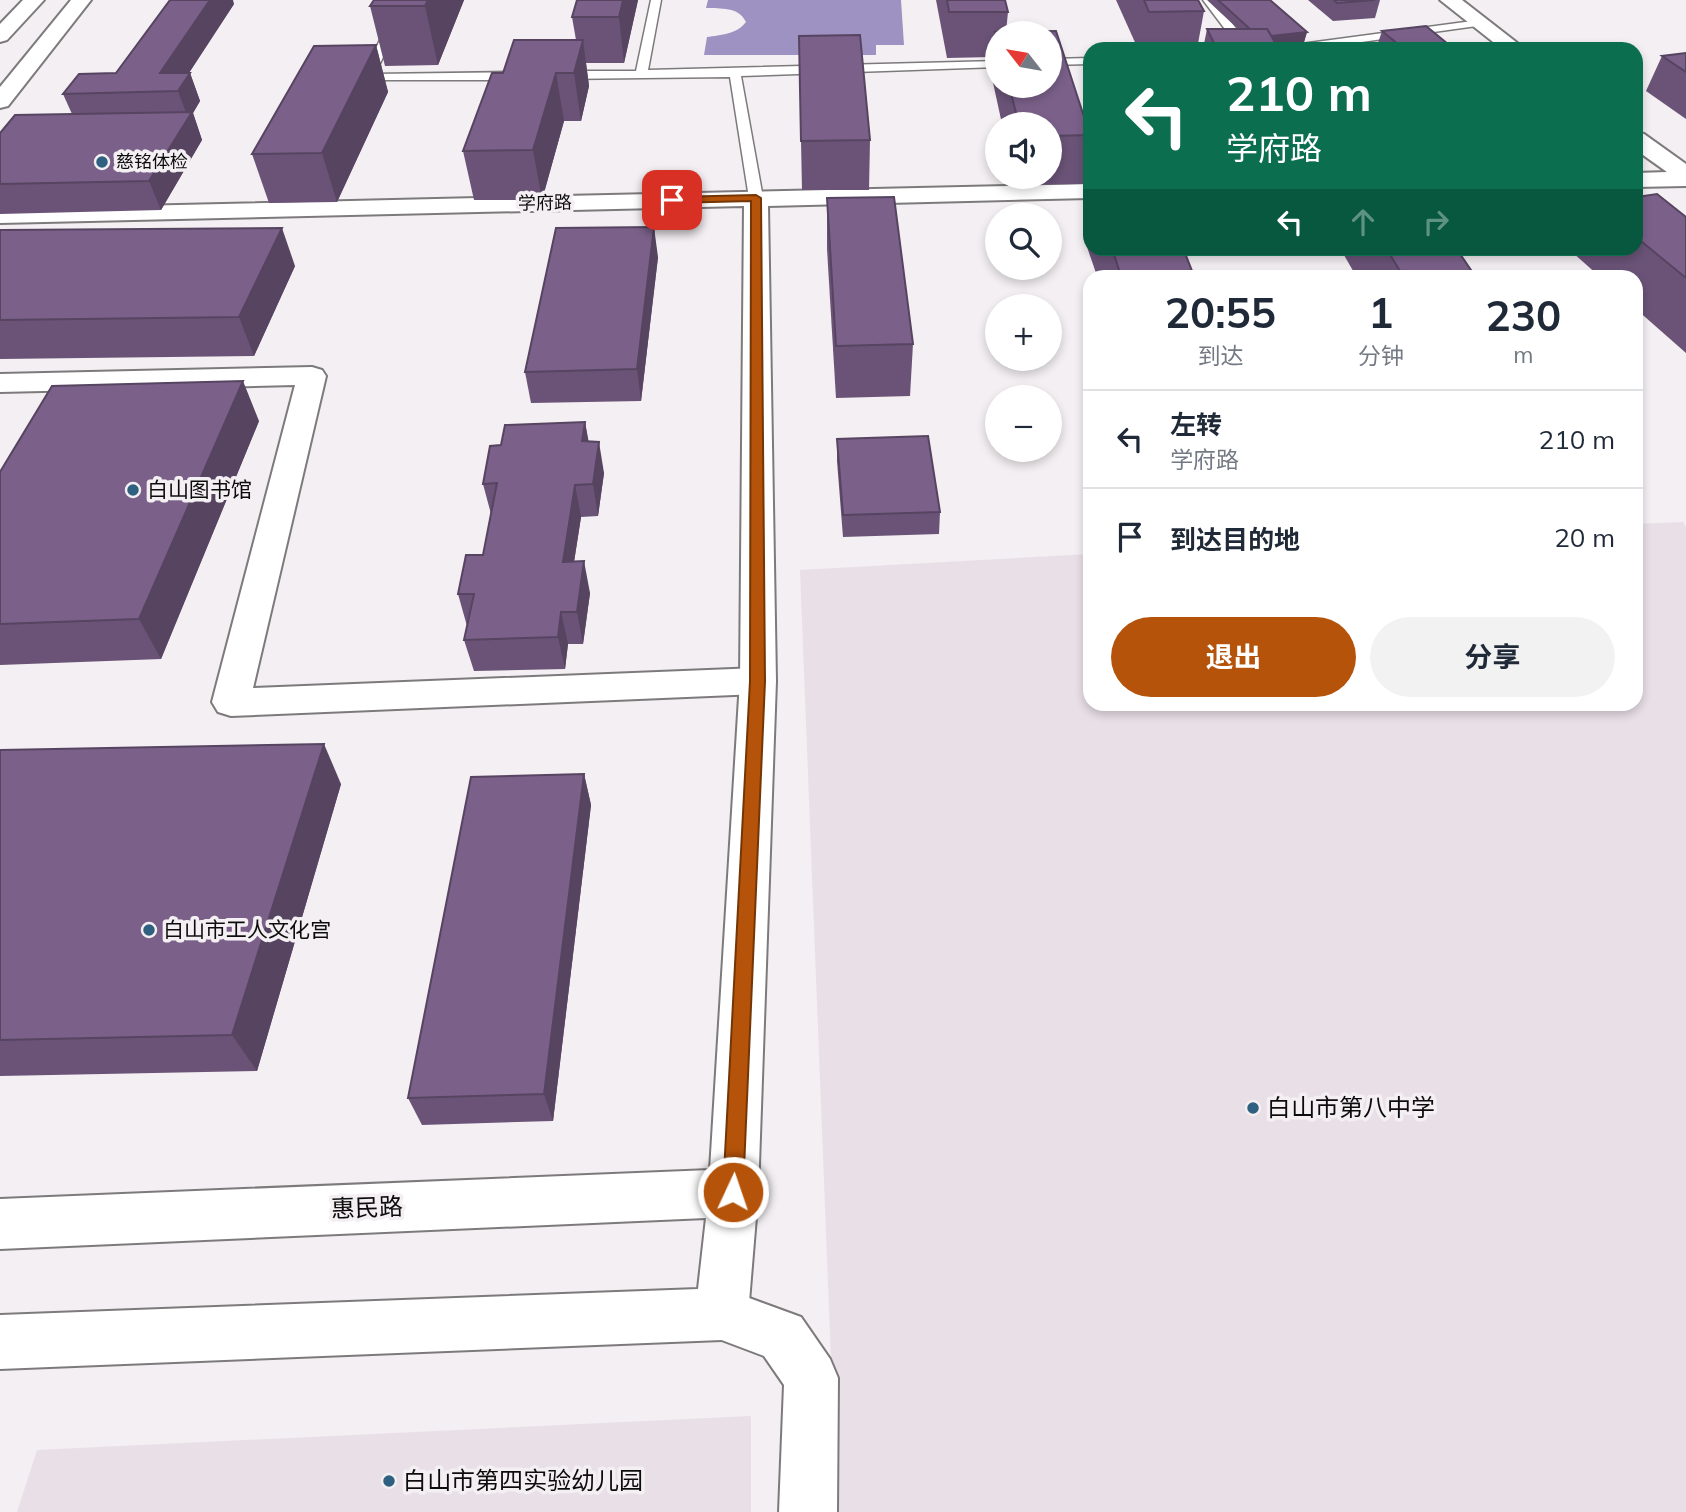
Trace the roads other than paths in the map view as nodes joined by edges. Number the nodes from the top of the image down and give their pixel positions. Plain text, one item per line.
1 (34, 0) edge
2 (81, 0) edge
3 (405, 0) edge
4 (656, 0) edge
5 (1208, 0) edge
6 (1450, 0) edge
7 (1480, 23) junction
8 (0, 36) edge
9 (1241, 42) edge
10 (1338, 42) edge
11 (1506, 42) edge
12 (1083, 61) edge
13 (1062, 62) edge
14 (985, 64) edge
15 (735, 73) junction
16 (641, 74) junction
17 (532, 76) edge
18 (545, 76) edge
19 (0, 100) edge
20 (1643, 143) edge
21 (1686, 177) edge
22 (1643, 180) edge
23 (1083, 191) edge
24 (756, 198) junction
25 (0, 216) edge
26 (0, 383) edge
27 (758, 681) junction
28 (733, 1192) junction
29 (0, 1224) edge
30 (722, 1314) junction
31 (0, 1342) edge
32 (808, 1512) edge

1 - 8 street
2 - 19 street
3 - 17 lane
4 - 16 lane
5 - 9 lane
6 - 7 street
7 - 10 lane
7 - 11 street
12 - 13 lane
14 - 15 lane
15 - 16 lane
15 - 24 lane
16 - 18 lane
20 - 21 street
21 - 22 street
23 - 24 street, 学府路
24 - 25 street, 学府路
24 - 27 street
26 - 27 street
27 - 28 street
28 - 29 street, 惠民路
28 - 30 street
30 - 31 street
30 - 32 street

